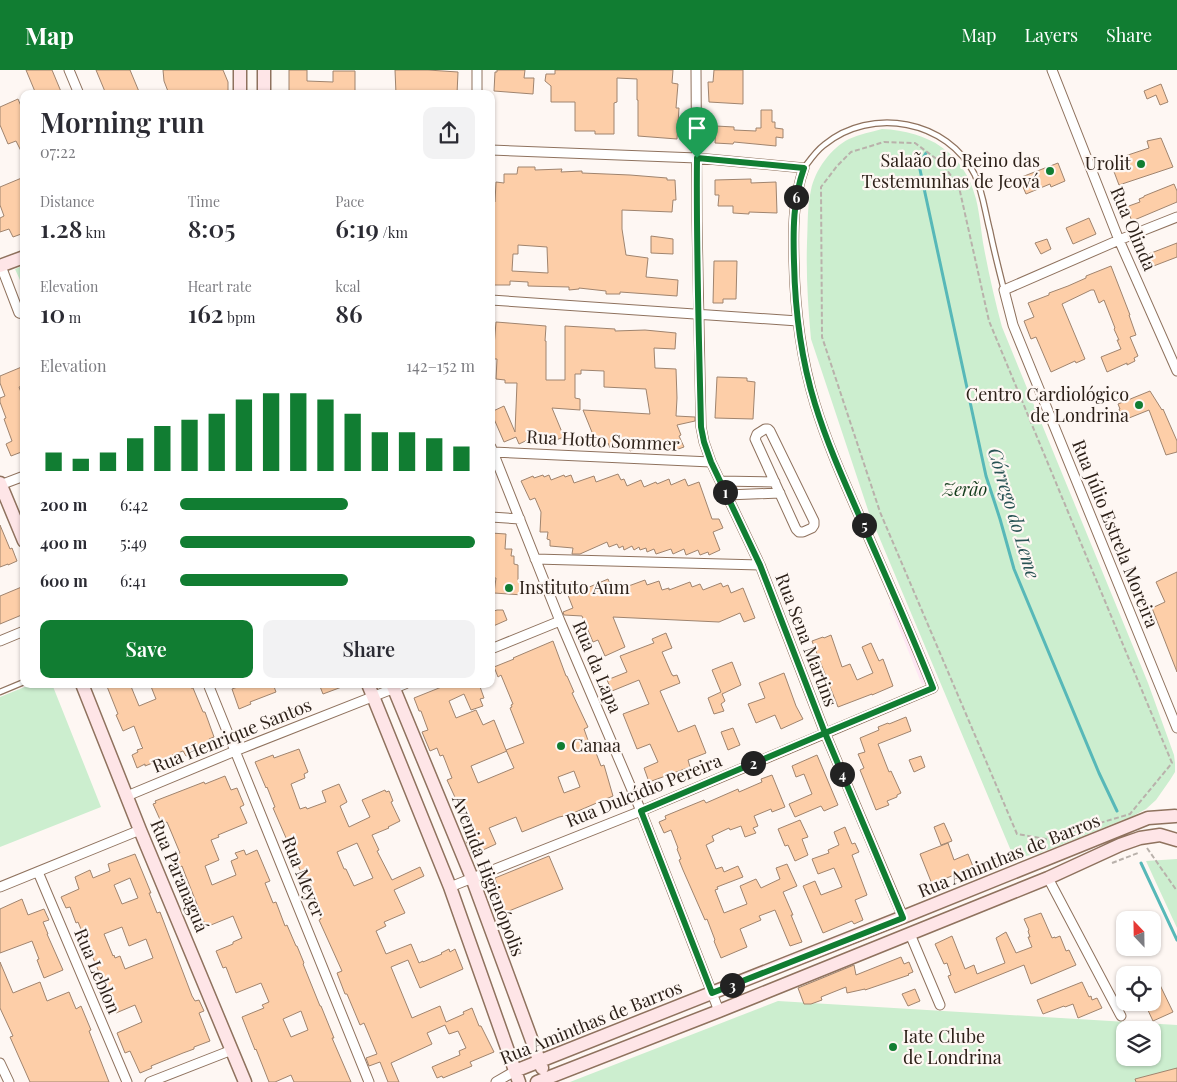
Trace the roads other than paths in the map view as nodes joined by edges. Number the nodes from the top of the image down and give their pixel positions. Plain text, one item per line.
1 (69, 70) edge
2 (240, 70) edge
3 (264, 70) edge
4 (477, 70) edge
5 (696, 70) edge
6 (1052, 70) edge
7 (77, 90) edge
8 (240, 90) edge
9 (264, 90) edge
10 (477, 90) edge
11 (495, 150) edge
12 (697, 158) junction
13 (804, 168) junction
14 (1177, 217) edge
15 (1119, 240) junction
16 (20, 259) edge
17 (1, 266) edge
18 (1004, 290) junction
19 (495, 300) edge
20 (20, 313) edge
21 (698, 315) junction
22 (798, 321) junction
23 (1177, 371) edge
24 (495, 450) edge
25 (495, 457) edge
26 (711, 462) junction
27 (20, 477) edge
28 (720, 481) junction
29 (775, 482) junction
30 (0, 484) edge
31 (780, 493) junction
32 (726, 494) junction
33 (495, 517) edge
34 (520, 519) junction
35 (20, 532) edge
36 (535, 558) junction
37 (760, 565) junction
38 (560, 621) junction
39 (20, 633) edge
40 (0, 641) edge
41 (495, 647) edge
42 (20, 684) edge
43 (84, 688) edge
44 (210, 688) edge
45 (370, 688) edge
46 (391, 688) edge
47 (398, 688) edge
48 (0, 692) edge
49 (373, 697) junction
50 (1177, 728) edge
51 (825, 733) junction
52 (235, 751) junction
53 (127, 796) junction
54 (641, 811) junction
55 (1176, 815) edge
56 (140, 830) junction
57 (1177, 838) edge
58 (38, 872) junction
59 (472, 878) junction
60 (1048, 878) junction
61 (0, 887) edge
62 (450, 887) junction
63 (903, 918) junction
64 (910, 934) junction
65 (712, 993) junction
66 (940, 1004) dead end
67 (719, 1010) junction
68 (1121, 1016) dead end
69 (232, 1050) junction
70 (540, 1061) junction
71 (0, 1063) edge
72 (517, 1077) edge
73 (543, 1081) edge
74 (9, 1082) edge
75 (127, 1082) edge
76 (150, 1082) edge
77 (244, 1082) edge
78 (369, 1082) edge
79 (496, 1082) edge

1 - 7 street
2 - 8 street
3 - 9 street
4 - 10 street
5 - 12 street, Rua Sena Martins
6 - 15 street, Rua Olinda
11 - 12 street
12 - 13 street
12 - 21 street, Rua Sena Martins
13 - 18 lane, Rua Júlio Estrela Moreira
13 - 22 street
14 - 15 street
15 - 18 street
15 - 23 street, Rua Olinda
16 - 17 street
17 - 20 street
18 - 50 street, Rua Júlio Estrela Moreira
19 - 21 street
21 - 22 street
21 - 26 street, Rua Sena Martins
22 - 51 street, Rua Dulcídio Pereira
24 - 26 street, Rua Hotto Sommer
25 - 34 street, Rua da Lapa
26 - 28 street, Rua Sena Martins
27 - 30 street
28 - 29 street
28 - 32 street, Rua Sena Martins
29 - 31 street
29 - 31 street
30 - 35 street
31 - 32 street
32 - 37 street, Rua Sena Martins
33 - 34 street
34 - 36 street, Rua da Lapa
36 - 37 street
36 - 38 street, Rua da Lapa
37 - 51 street, Rua Sena Martins
38 - 41 street
38 - 54 street, Rua da Lapa
39 - 40 street
42 - 48 lane
43 - 53 street, Rua Paranaguá
44 - 52 street, Rua Meyer
45 - 49 street
46 - 49 street, Rua Henrique Santos
47 - 59 street, Avenida Higienópolis
49 - 52 street, Rua Henrique Santos
49 - 62 street
51 - 54 street, Rua Dulcídio Pereira
51 - 63 street, Rua Sena Martins
52 - 53 street, Rua Henrique Santos
52 - 78 street, Rua Meyer
53 - 56 street, Rua Paranaguá
54 - 59 street, Rua Dulcídio Pereira
54 - 65 street, Rua da Lapa
55 - 57 street
55 - 63 street, Rua Aminthas de Barros
56 - 58 street
56 - 69 street, Rua Paranaguá
57 - 60 street, Rua Aminthas de Barros
58 - 61 street
58 - 75 street, Rua Leblon
59 - 62 street, Rua Dulcídio Pereira
59 - 70 street, Avenida Higienópolis
60 - 64 street, Rua Aminthas de Barros
60 - 68 street
62 - 72 street
63 - 65 street, Rua Aminthas de Barros
64 - 66 street
64 - 67 street, Rua Aminthas de Barros
65 - 67 street, Rua da Lapa
65 - 70 street, Rua Aminthas de Barros
67 - 73 street, Rua Aminthas de Barros
69 - 76 street
69 - 77 street, Rua Paranaguá
70 - 72 street, Rua Aminthas de Barros
70 - 73 street, Avenida Higienópolis
71 - 74 street
72 - 79 street, Rua Aminthas de Barros

